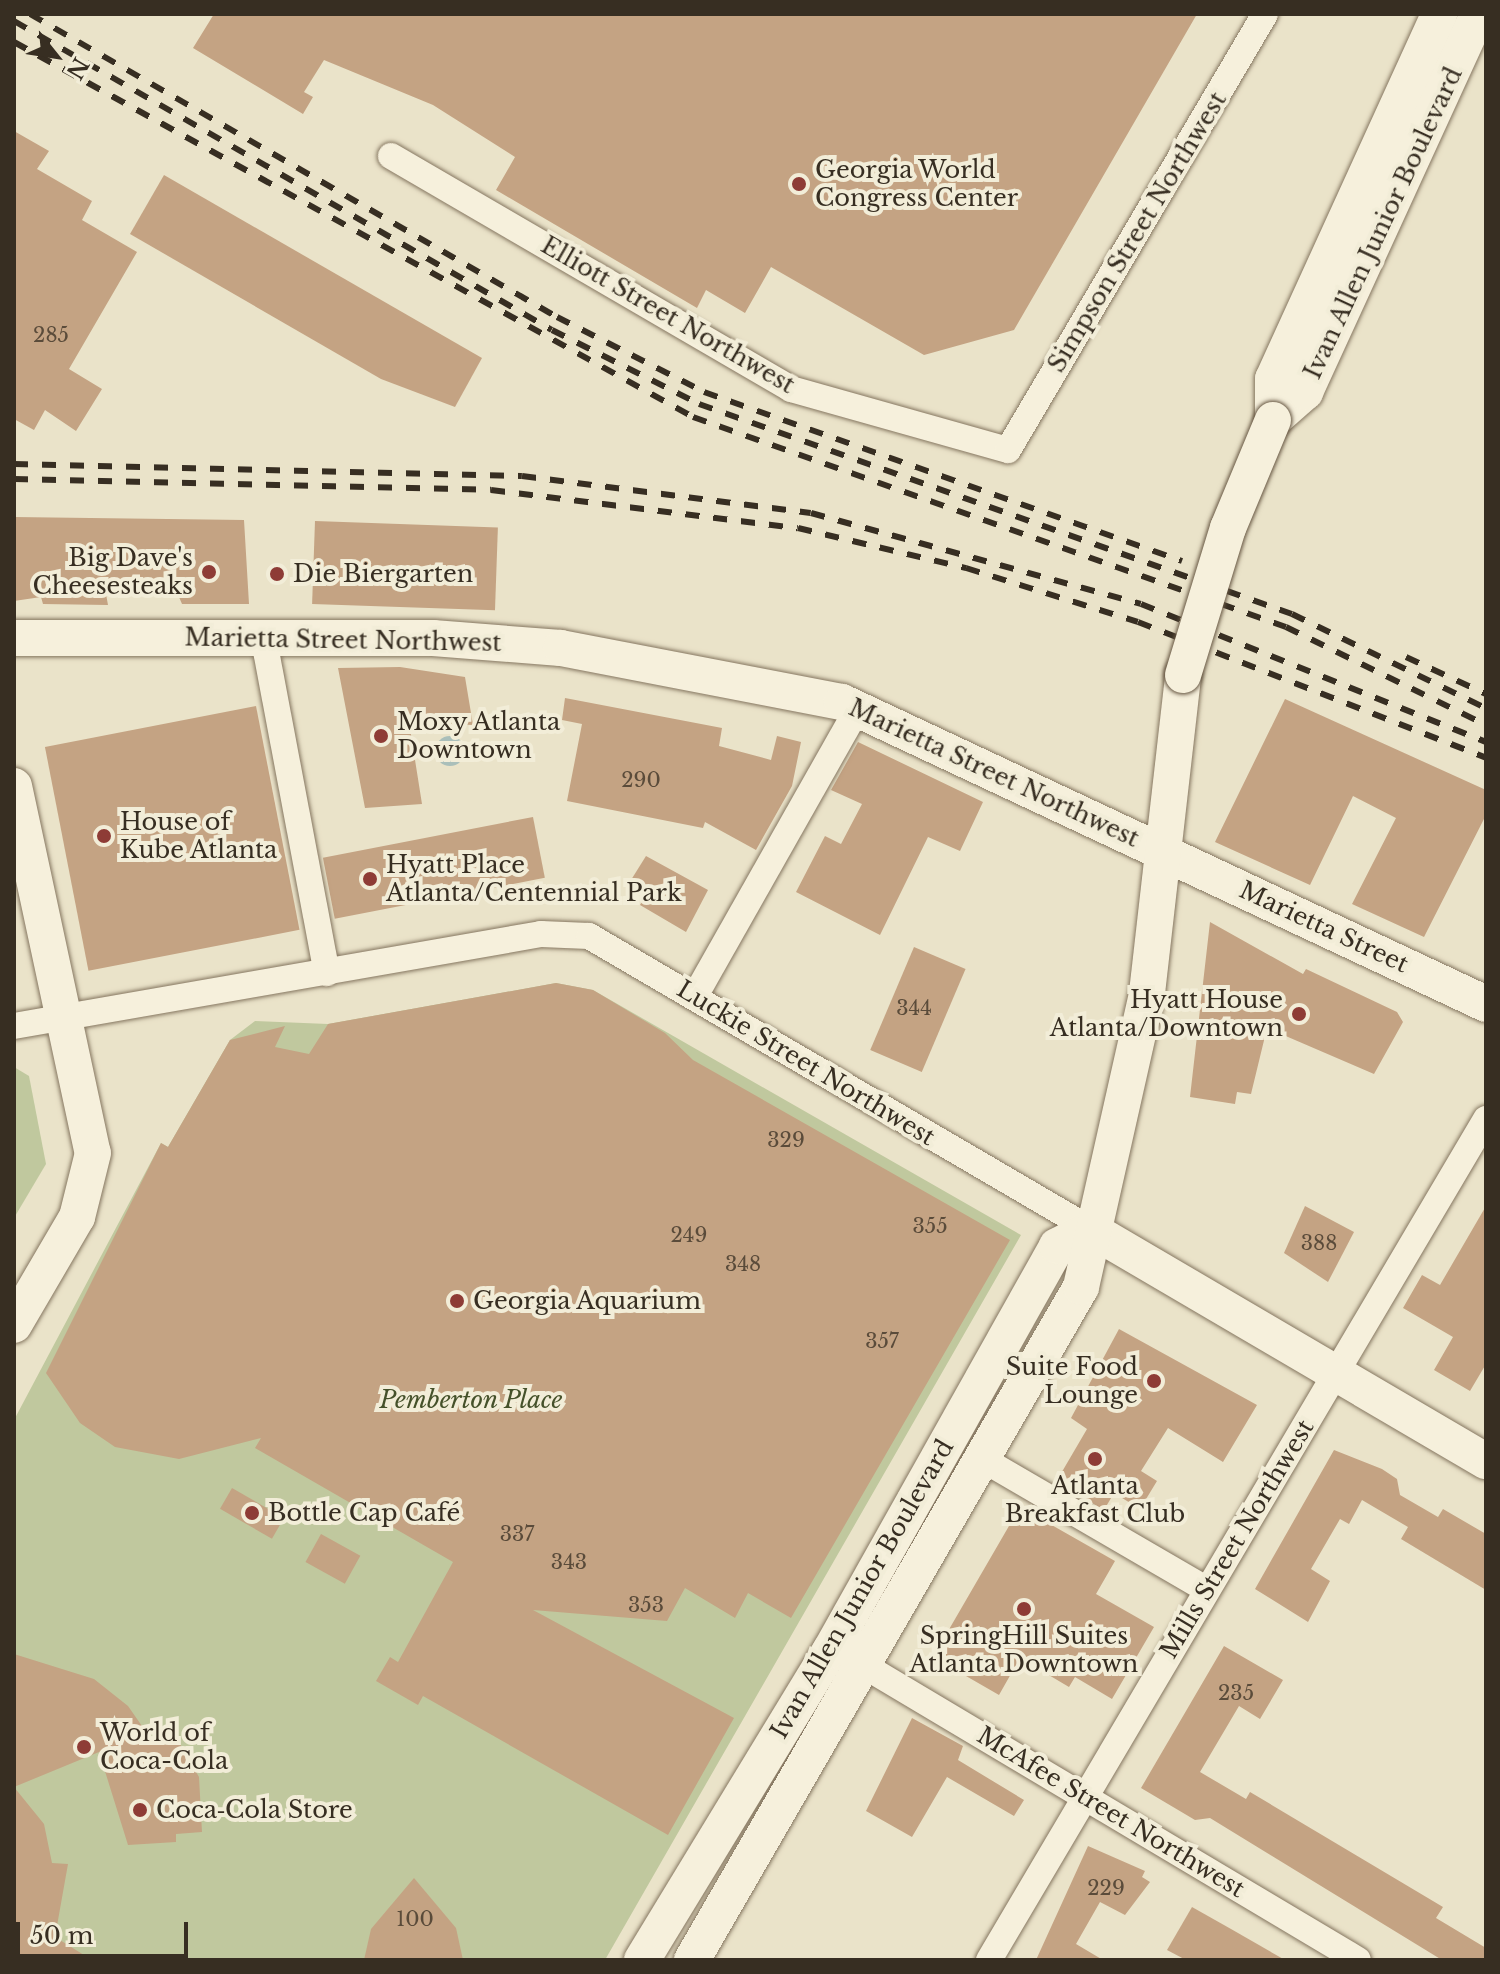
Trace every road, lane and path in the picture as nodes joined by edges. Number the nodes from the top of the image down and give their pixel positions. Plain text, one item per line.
1 (1265, 14) edge
2 (1439, 14) edge
3 (1478, 14) edge
4 (391, 156) dead end
5 (1273, 420) junction
6 (1008, 450) joint
7 (263, 635) junction
8 (14, 638) edge
9 (858, 708) junction
10 (14, 786) edge
11 (1161, 850) junction
12 (327, 973) junction
13 (695, 996) junction
14 (1486, 1004) edge
15 (61, 1015) junction
16 (14, 1026) edge
17 (1486, 1119) edge
18 (1090, 1229) junction
19 (14, 1325) edge
20 (1336, 1373) junction
21 (984, 1460) junction
22 (1486, 1461) edge
23 (1206, 1589) junction
24 (863, 1665) junction
25 (1085, 1796) junction
26 (642, 1960) edge
27 (692, 1960) edge
28 (989, 1960) edge
29 (1358, 1960) edge

1 - 6 street, Simpson Street Northwest
2 - 5 main road, Ivan Allen Junior Boulevard
3 - 5 main road, Ivan Allen Junior Boulevard
4 - 6 street, Elliott Street Northwest
5 - 11 main road, Ivan Allen Junior Boulevard, bridge
7 - 8 main road, Marietta Street Northwest
7 - 9 main road, Marietta Street Northwest
7 - 12 street
9 - 11 main road, Marietta Street Northwest
9 - 13 street
10 - 15 main road
11 - 14 main road, Marietta Street
11 - 18 main road, Ivan Allen Junior Boulevard
12 - 13 street, Luckie Street Northwest
12 - 15 street, Luckie Street Northwest
13 - 18 street, Luckie Street Northwest
15 - 16 street, Luckie Street Northwest
15 - 19 main road
17 - 20 street, Mills Street Northwest
18 - 20 main road, Luckie Street Northwest
18 - 21 main road, Ivan Allen Junior Boulevard
18 - 26 main road, Ivan Allen Junior Boulevard
20 - 22 main road, Luckie Street Northwest
20 - 23 street, Mills Street Northwest
21 - 23 street
21 - 24 main road, Ivan Allen Junior Boulevard
23 - 25 street, Mills Street Northwest
24 - 25 street, McAfee Street Northwest
24 - 27 main road, Ivan Allen Junior Boulevard
25 - 28 street, Mills Street Northwest
25 - 29 street, McAfee Street Northwest

